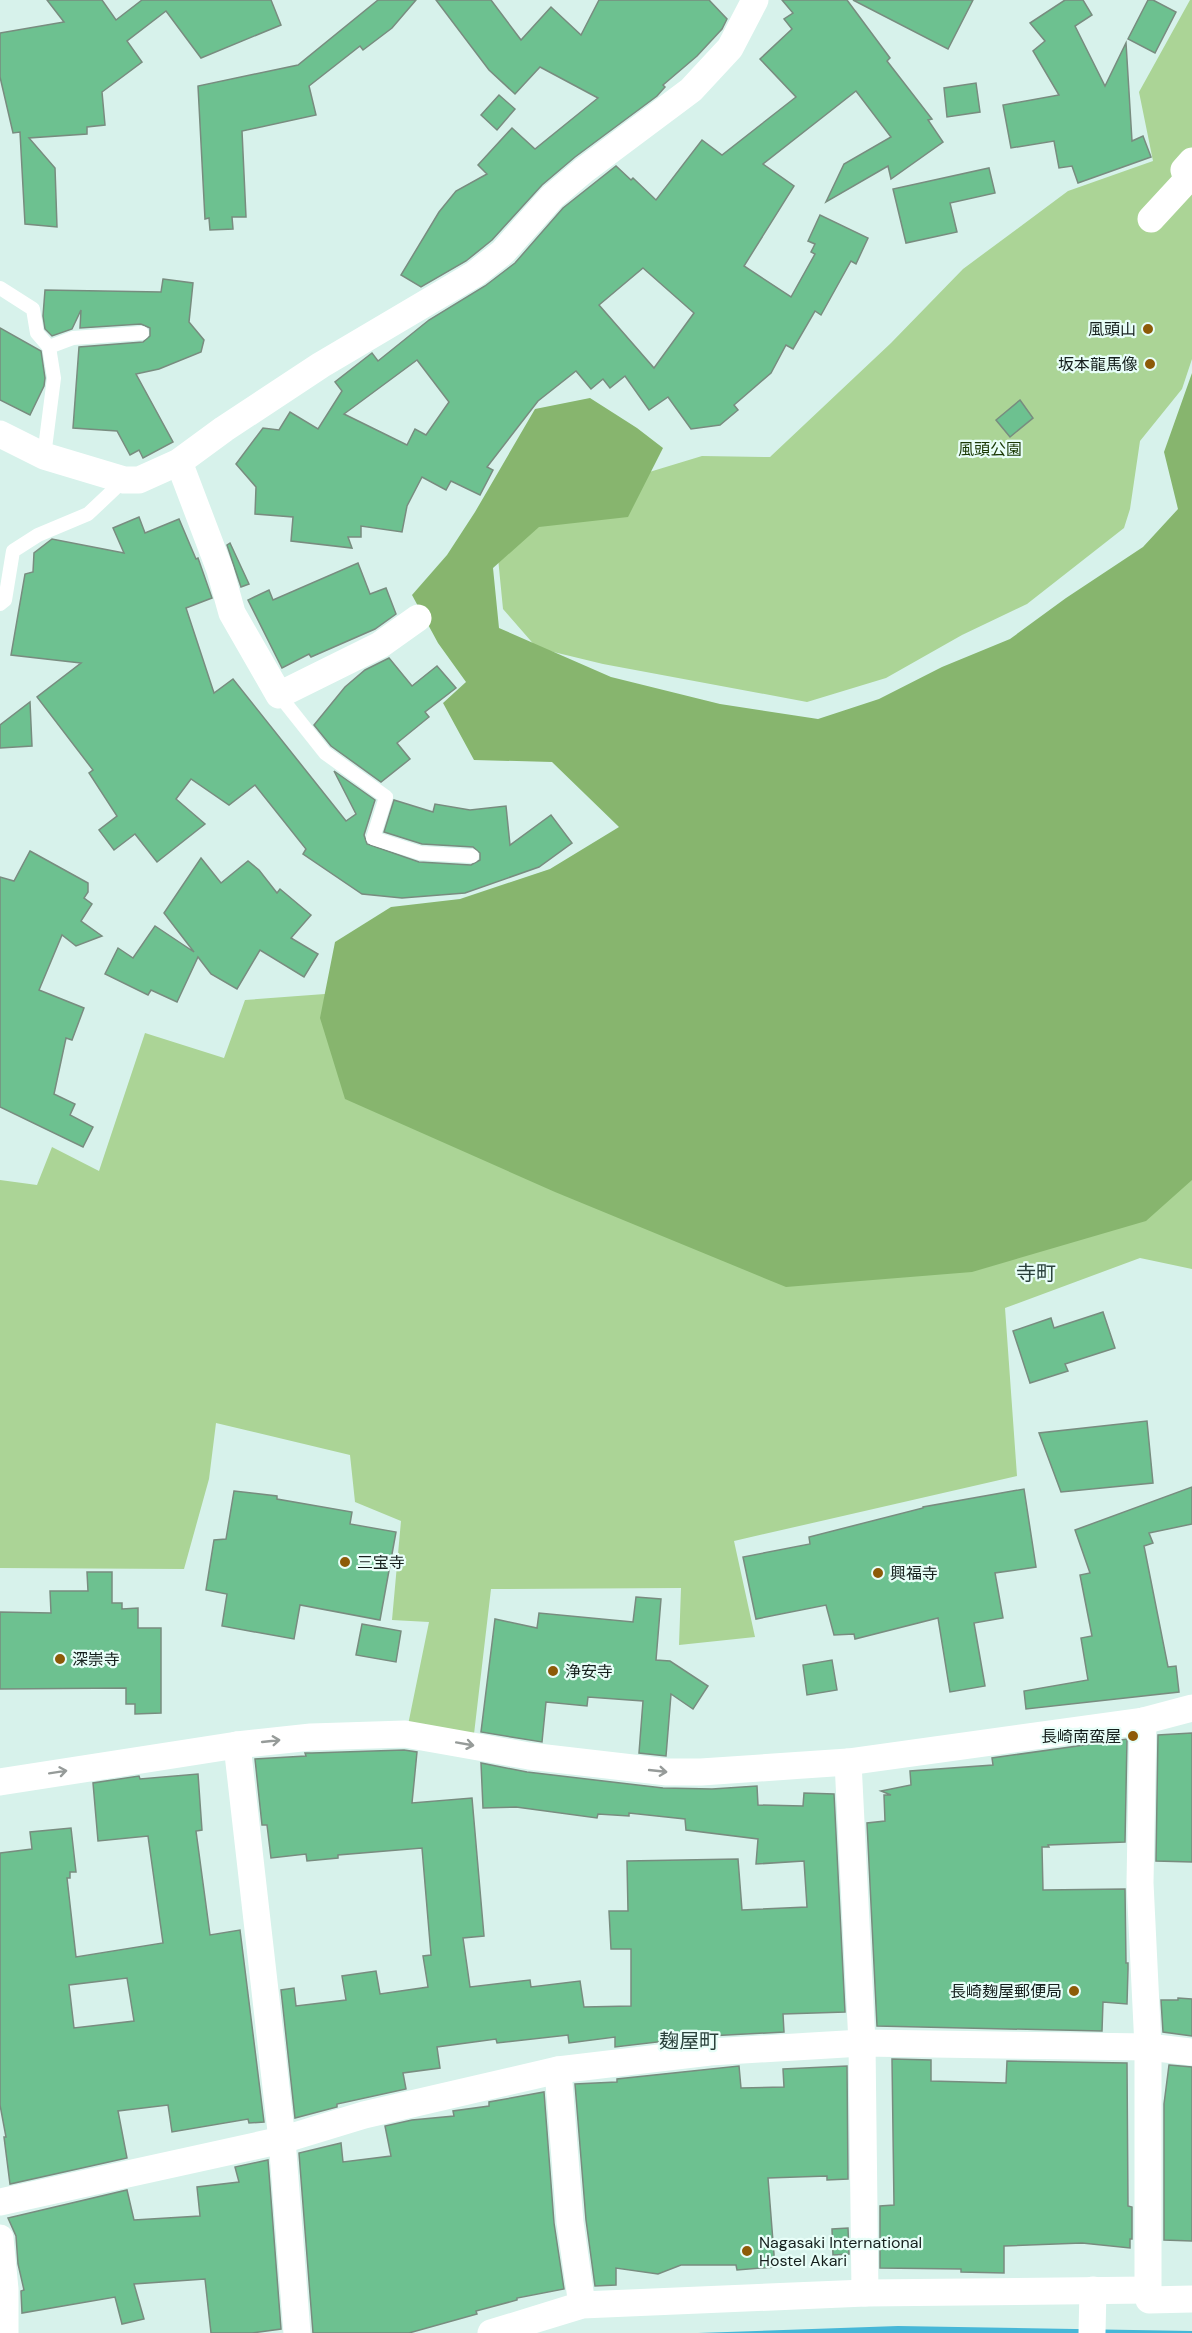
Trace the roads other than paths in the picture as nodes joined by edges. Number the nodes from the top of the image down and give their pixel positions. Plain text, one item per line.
1 (755, 0) edge
2 (1192, 161) edge
3 (1150, 219) dead end
4 (0, 288) edge
5 (142, 333) dead end
6 (49, 347) junction
7 (0, 434) edge
8 (44, 456) junction
9 (179, 462) junction
10 (124, 480) junction
11 (0, 604) edge
12 (418, 618) dead end
13 (279, 695) junction
14 (472, 856) dead end
15 (1192, 1708) edge
16 (1143, 1721) junction
17 (237, 1745) junction
18 (848, 1762) junction
19 (0, 1782) edge
20 (861, 2043) junction
21 (1148, 2047) junction
22 (1192, 2052) edge
23 (558, 2070) junction
24 (282, 2140) junction
25 (0, 2202) edge
26 (0, 2238) edge
27 (1094, 2290) junction
28 (1148, 2290) junction
29 (865, 2294) junction
30 (1192, 2299) edge
31 (582, 2305) junction
32 (6, 2333) edge
33 (297, 2333) edge
34 (491, 2333) edge
35 (1092, 2333) edge

1 - 9 street
2 - 3 street
4 - 6 lane
5 - 6 lane
6 - 8 lane
7 - 8 street
8 - 10 street
9 - 10 street
9 - 13 street
10 - 11 lane
12 - 13 street
13 - 14 lane
15 - 16 street
16 - 18 street
16 - 21 street
17 -> 18 street
19 -> 17 street
17 - 24 street
18 - 20 street
20 - 21 street
20 - 23 street
20 - 29 street
21 - 22 street
21 - 28 street
23 - 24 street
23 - 31 street
24 - 25 street
24 - 33 street
26 - 32 street
27 - 28 street
27 - 29 street
27 - 35 street
28 - 30 street
29 - 31 street
31 - 34 street

